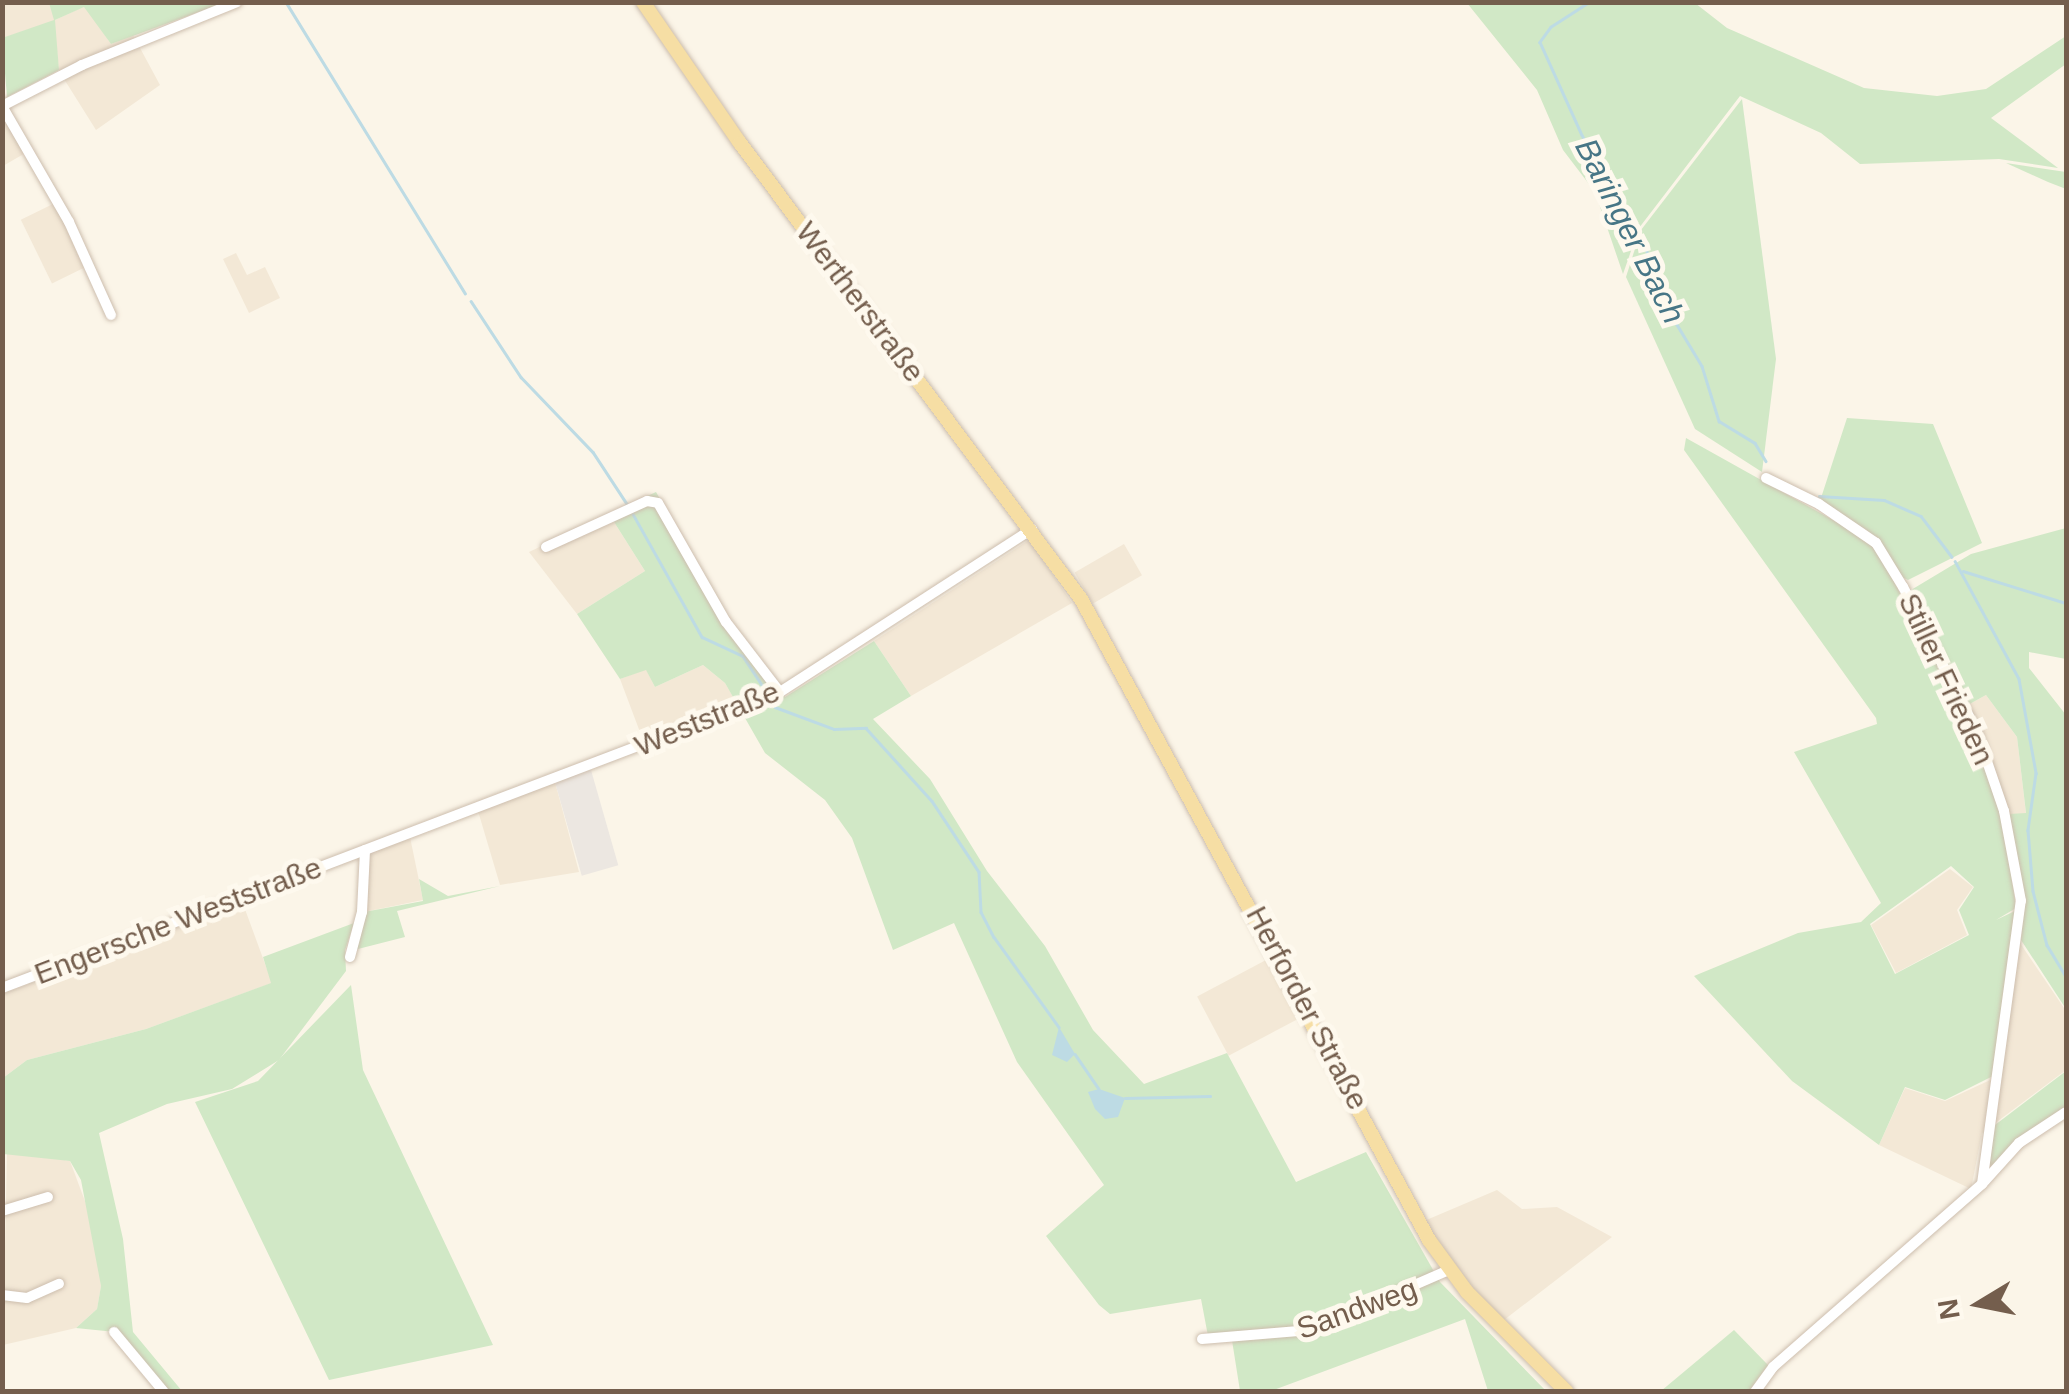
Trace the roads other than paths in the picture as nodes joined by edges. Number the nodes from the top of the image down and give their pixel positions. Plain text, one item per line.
1 (237, 2) edge
2 (643, 2) edge
3 (3, 106) edge
4 (110, 315) dead end
5 (1766, 478) dead end
6 (1032, 530) junction
7 (546, 547) dead end
8 (1081, 599) joint
9 (780, 692) junction
10 (359, 852) junction
11 (350, 957) dead end
12 (2, 988) edge
13 (2066, 1112) edge
14 (1982, 1184) junction
15 (48, 1197) dead end
16 (2, 1211) edge
17 (1449, 1270) junction
18 (59, 1284) dead end
19 (2, 1295) edge
20 (114, 1332) dead end
21 (1202, 1339) dead end
22 (164, 1392) edge
23 (1567, 1392) edge
24 (1755, 1392) edge

1 - 3 street
2 - 6 main road, Wertherstraße
3 - 4 street
5 - 14 street, Stiller Frieden
6 - 8 main road, Wertherstraße
6 - 9 street, Weststraße
7 - 9 street
8 - 17 main road, Herforder Straße
9 - 10 street, Weststraße
10 - 11 street
10 - 12 street, Engersche Weststraße
13 - 14 street
14 - 24 street
15 - 16 street
17 - 21 street, Sandweg
17 - 23 main road, Herforder Straße
18 - 19 street
20 - 22 street

